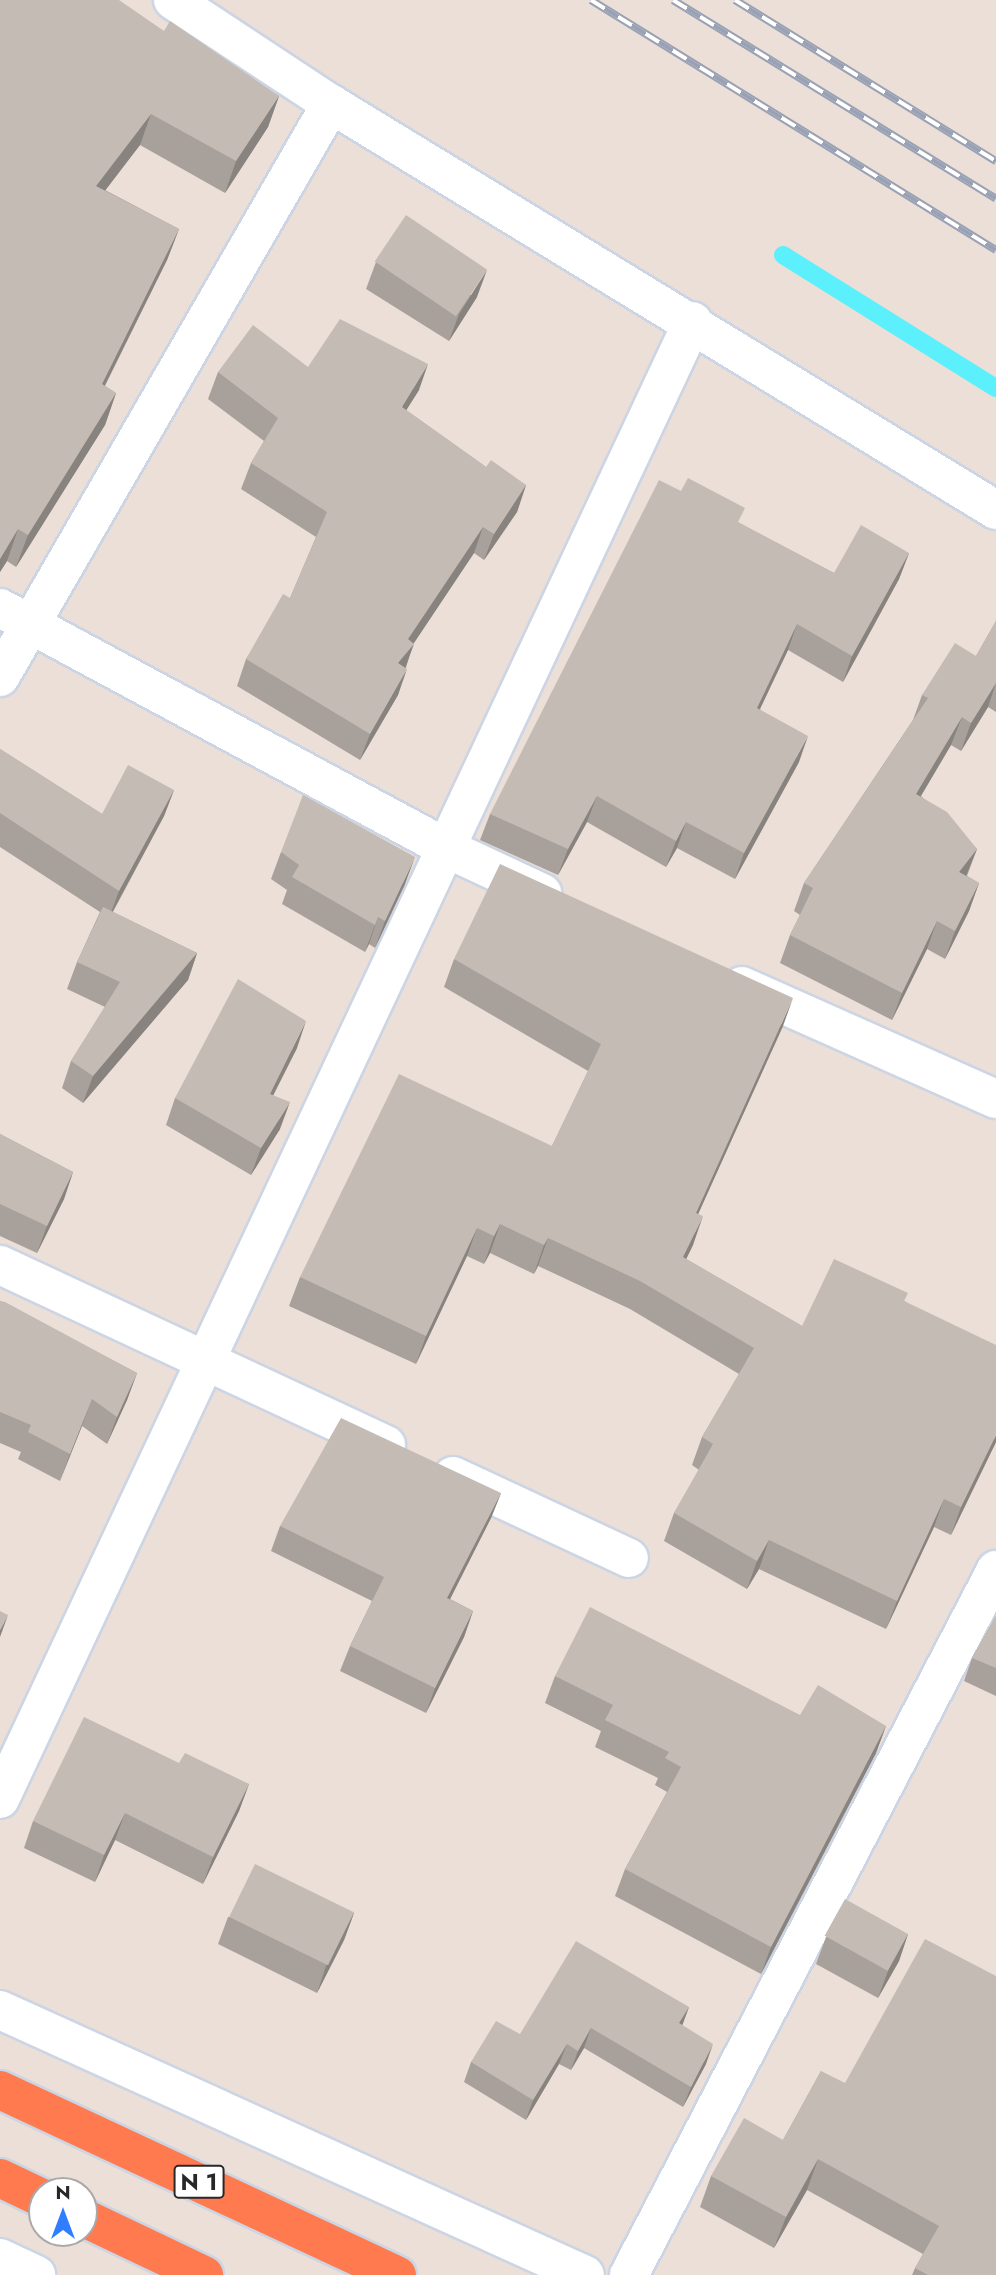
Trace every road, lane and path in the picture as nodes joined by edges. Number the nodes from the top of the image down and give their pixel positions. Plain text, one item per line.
1 (173, 0) edge
2 (331, 104) junction
3 (694, 321) junction
4 (996, 510) edge
5 (15, 617) edge
6 (0, 677) edge
7 (450, 850) junction
8 (574, 908) edge
9 (711, 972) edge
10 (996, 1099) edge
11 (0, 1265) edge
12 (209, 1363) junction
13 (629, 1558) dead end
14 (996, 1570) edge
15 (0, 1799) edge
16 (0, 2010) edge
17 (0, 2090) edge
18 (0, 2178) edge
19 (28, 2191) edge
20 (98, 2225) edge
21 (0, 2258) edge
22 (36, 2275) edge
23 (204, 2275) edge
24 (397, 2275) edge
25 (585, 2275) edge
26 (629, 2275) edge

1 - 2 street
2 - 3 street
2 - 5 street
3 - 4 street
3 - 7 street
5 - 6 street
5 - 7 street
7 - 8 street
7 - 12 street
9 - 10 street
11 - 12 street
12 - 13 street
12 - 15 street
14 - 26 street
16 - 25 street
17 - 24 highway, N 1
18 - 19 highway
20 - 23 highway
21 - 22 street

